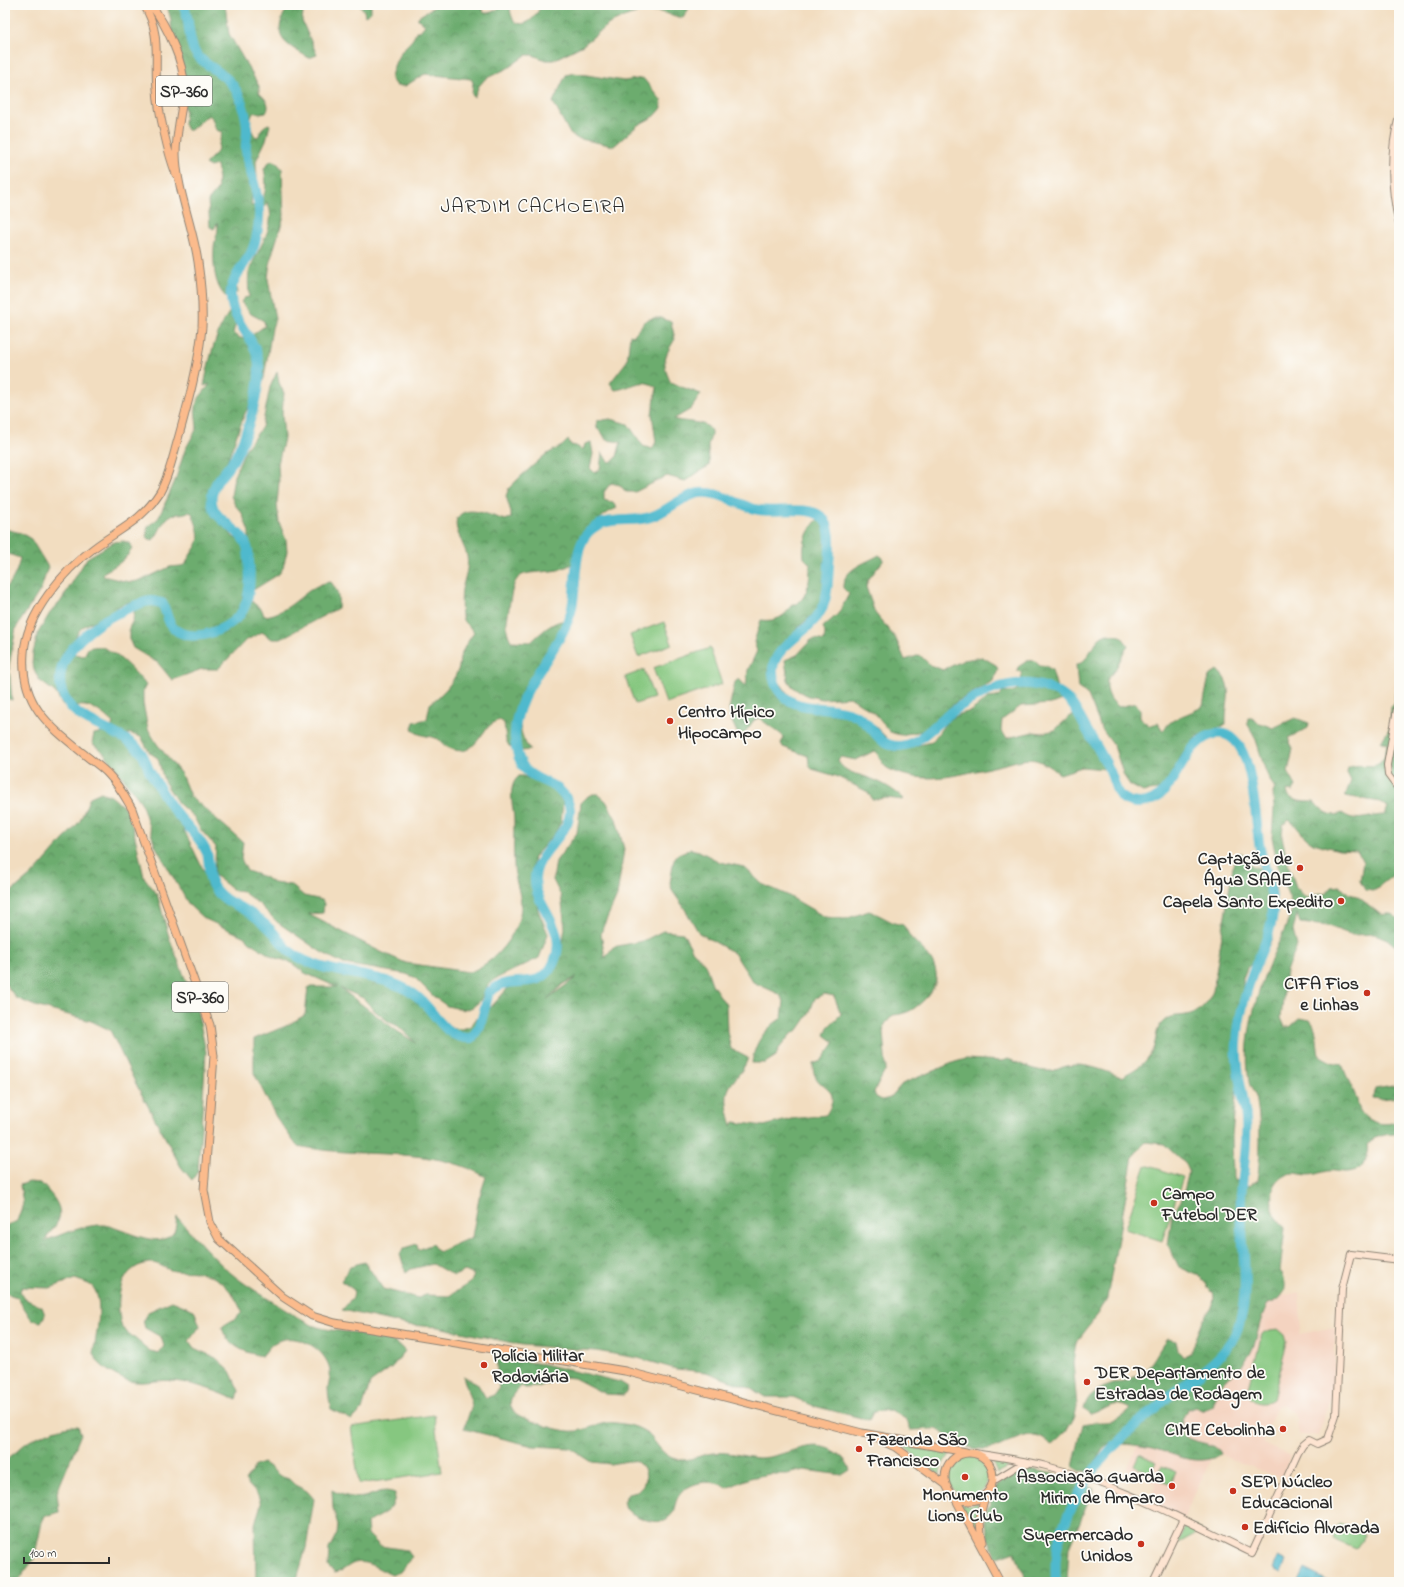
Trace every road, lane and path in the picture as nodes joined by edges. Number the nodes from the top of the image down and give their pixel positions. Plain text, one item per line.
1 (144, 5) edge
2 (151, 5) edge
3 (181, 71) junction
4 (156, 76) junction
5 (1399, 116) edge
6 (180, 183) junction
7 (1399, 224) edge
8 (1399, 698) edge
9 (1399, 790) edge
10 (1399, 1260) edge
11 (871, 1435) junction
12 (966, 1452) junction
13 (974, 1453) junction
14 (1031, 1463) junction
15 (993, 1481) junction
16 (945, 1484) junction
17 (986, 1494) junction
18 (954, 1496) junction
19 (1183, 1520) junction
20 (985, 1550) junction
21 (1000, 1582) edge
22 (1152, 1582) edge

1 - 4 main road, SP-360
2 - 3 main road, SP-360
3 - 4 main road
3 - 6 main road, SP-360
4 - 6 main road, SP-360
5 - 7 street
6 - 11 main road, SP-360
8 - 9 street
10 - 19 street
11 - 12 main road, SP-360
11 - 16 main road, SP-360
12 - 13 main road, SP-360
12 - 16 main road
13 - 14 street
13 - 15 main road
14 - 15 street
14 - 19 street
15 - 17 main road, SP-360
16 - 18 main road, SP-360
17 - 18 main road
17 - 20 main road, SP-360
18 - 20 main road, SP-360
19 - 22 street
20 - 21 main road, SP-360

